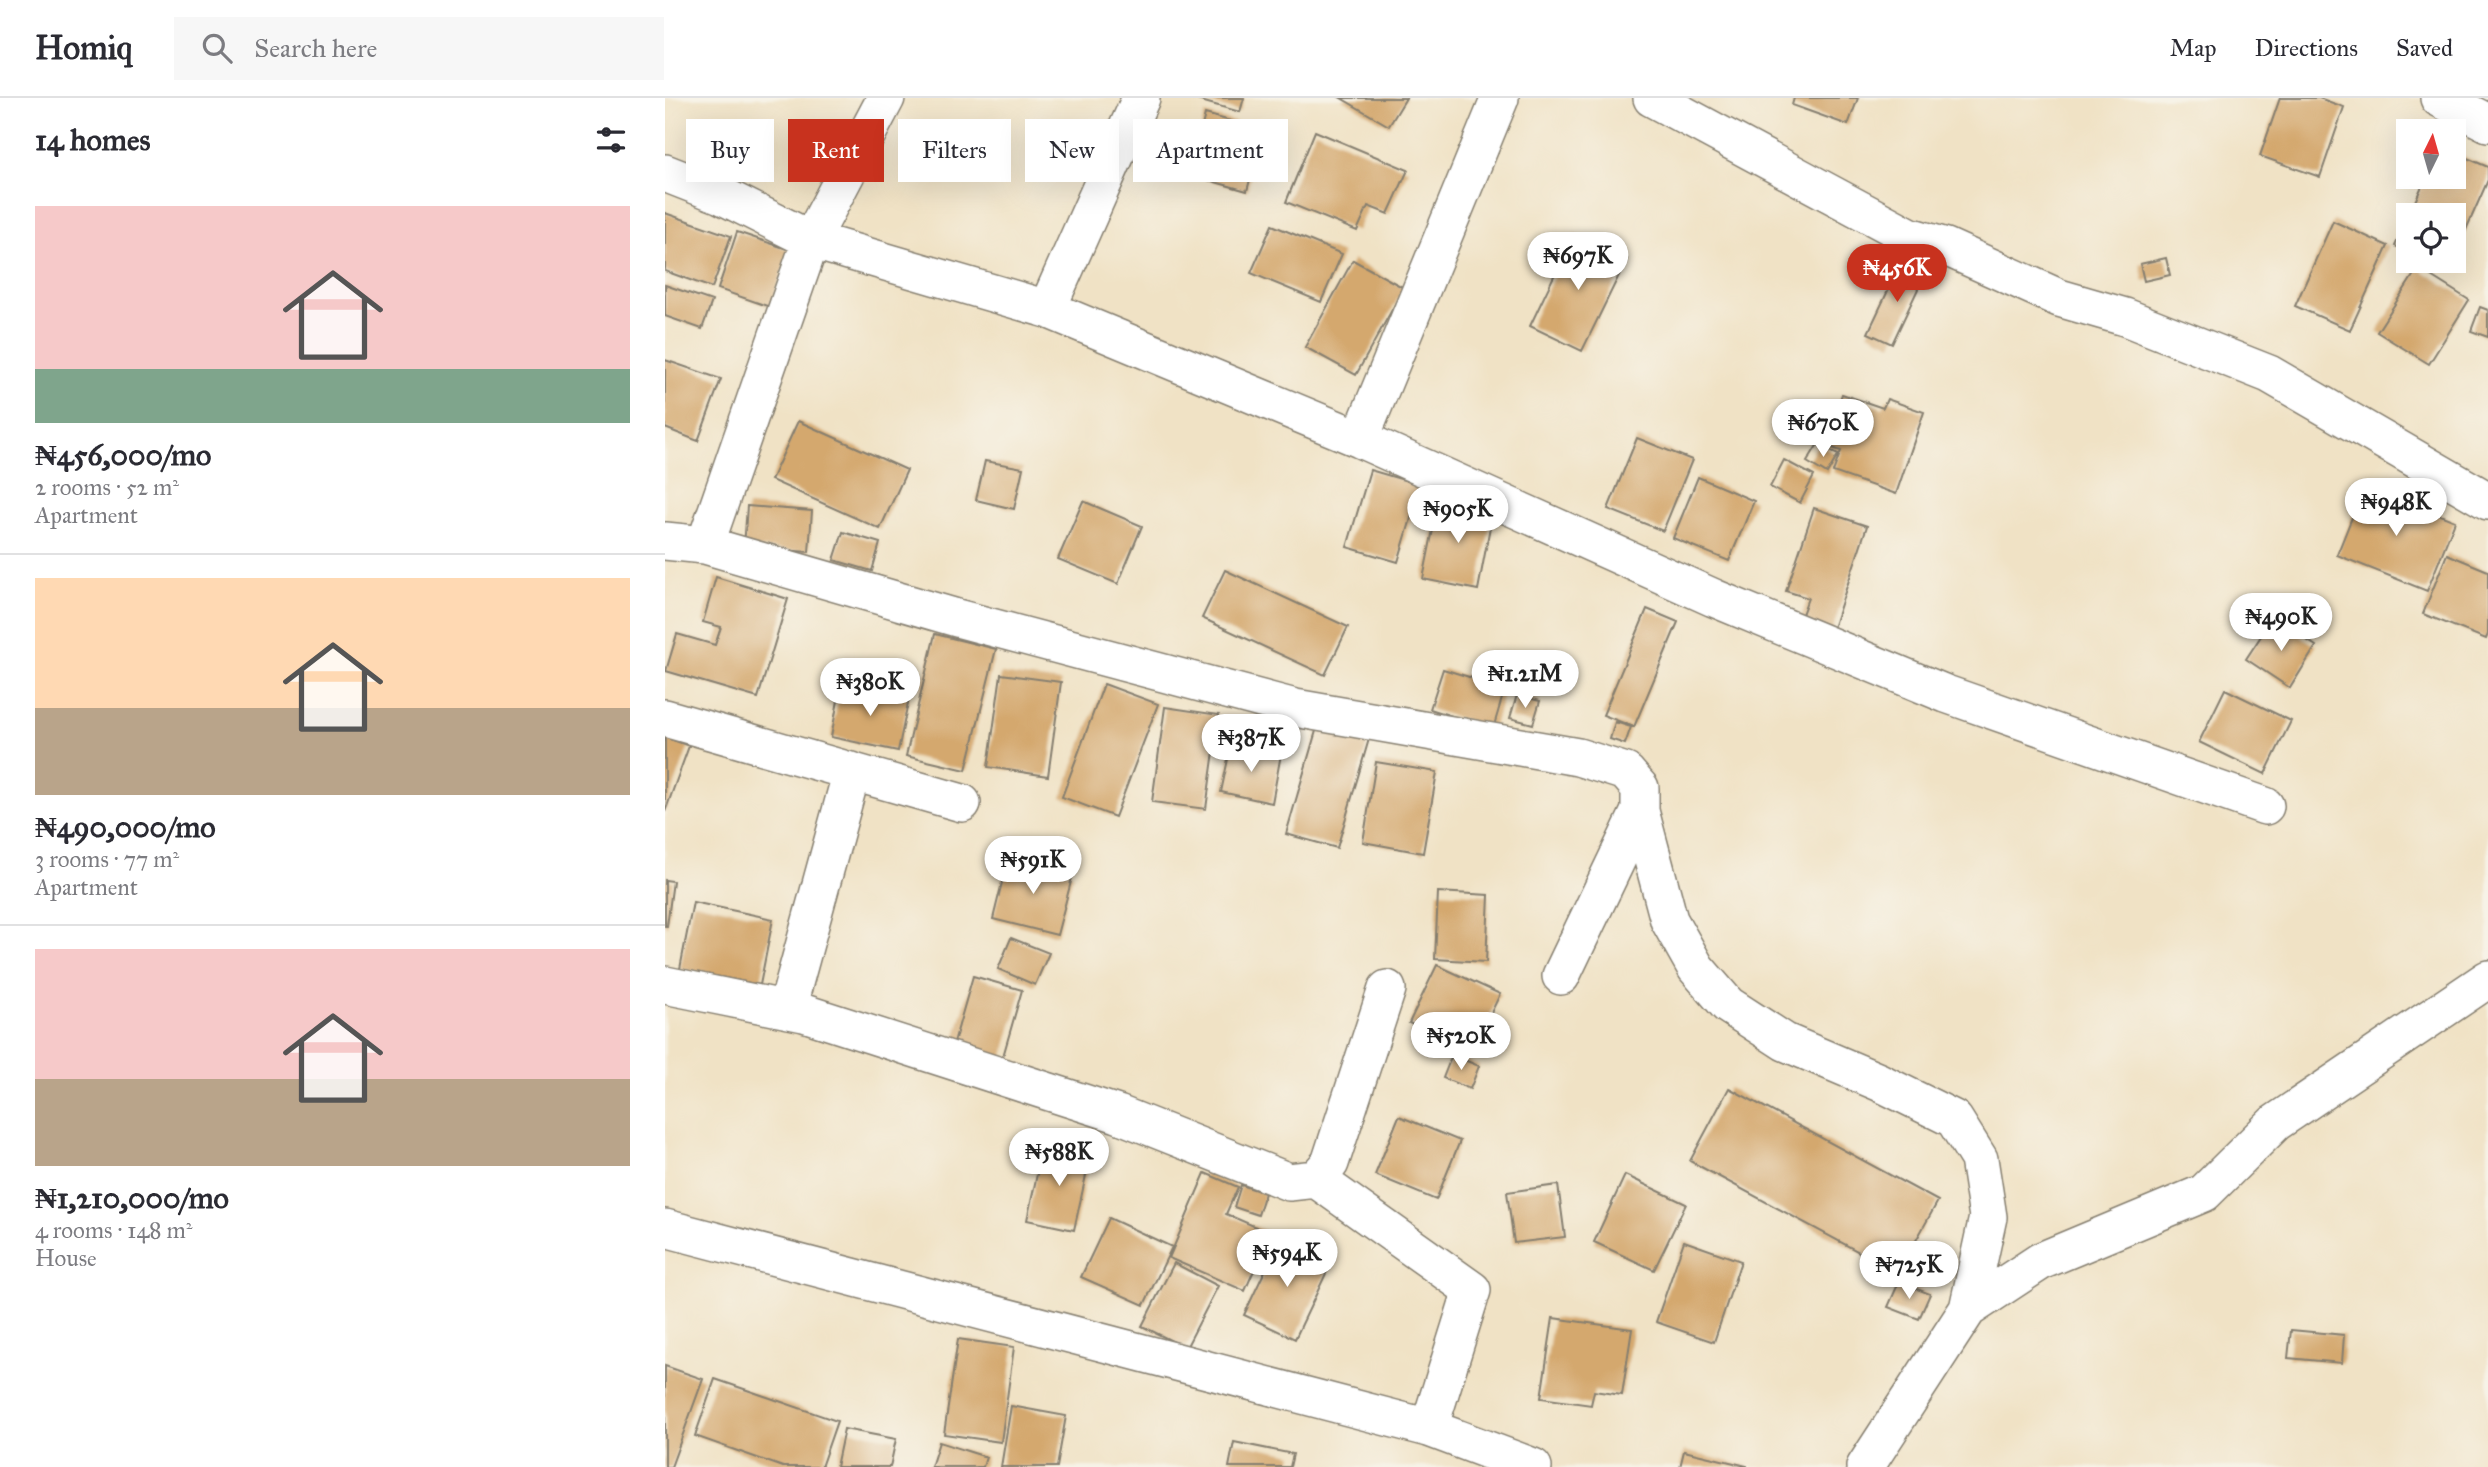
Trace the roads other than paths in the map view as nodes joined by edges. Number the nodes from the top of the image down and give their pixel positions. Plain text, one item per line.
1 (886, 98) edge
2 (1141, 98) edge
3 (1500, 98) edge
4 (1652, 98) edge
5 (2439, 98) edge
6 (2488, 123) edge
7 (665, 173) edge
8 (811, 240) junction
9 (1047, 309) junction
10 (1360, 439) junction
11 (2488, 501) edge
12 (666, 545) edge
13 (705, 545) junction
14 (665, 718) edge
15 (852, 771) junction
16 (962, 803) dead end
17 (2265, 806) dead end
18 (1640, 811) junction
19 (1561, 976) dead end
20 (2488, 979) edge
21 (665, 985) edge
22 (1387, 989) dead end
23 (787, 1009) junction
24 (1315, 1179) junction
25 (665, 1228) edge
26 (1968, 1309) junction
27 (1429, 1429) junction
28 (1533, 1467) edge
29 (1865, 1467) edge

1 - 8 street
2 - 9 street
3 - 10 street
4 - 11 street
5 - 6 street
7 - 8 street
8 - 9 street
8 - 13 street
9 - 10 street
10 - 17 street
12 - 13 street
13 - 18 street
14 - 15 street
15 - 16 street
15 - 23 street
18 - 19 street
18 - 26 street
20 - 26 street
21 - 23 street
22 - 24 street
23 - 24 street
24 - 27 street
25 - 27 street
26 - 29 street
27 - 28 street

